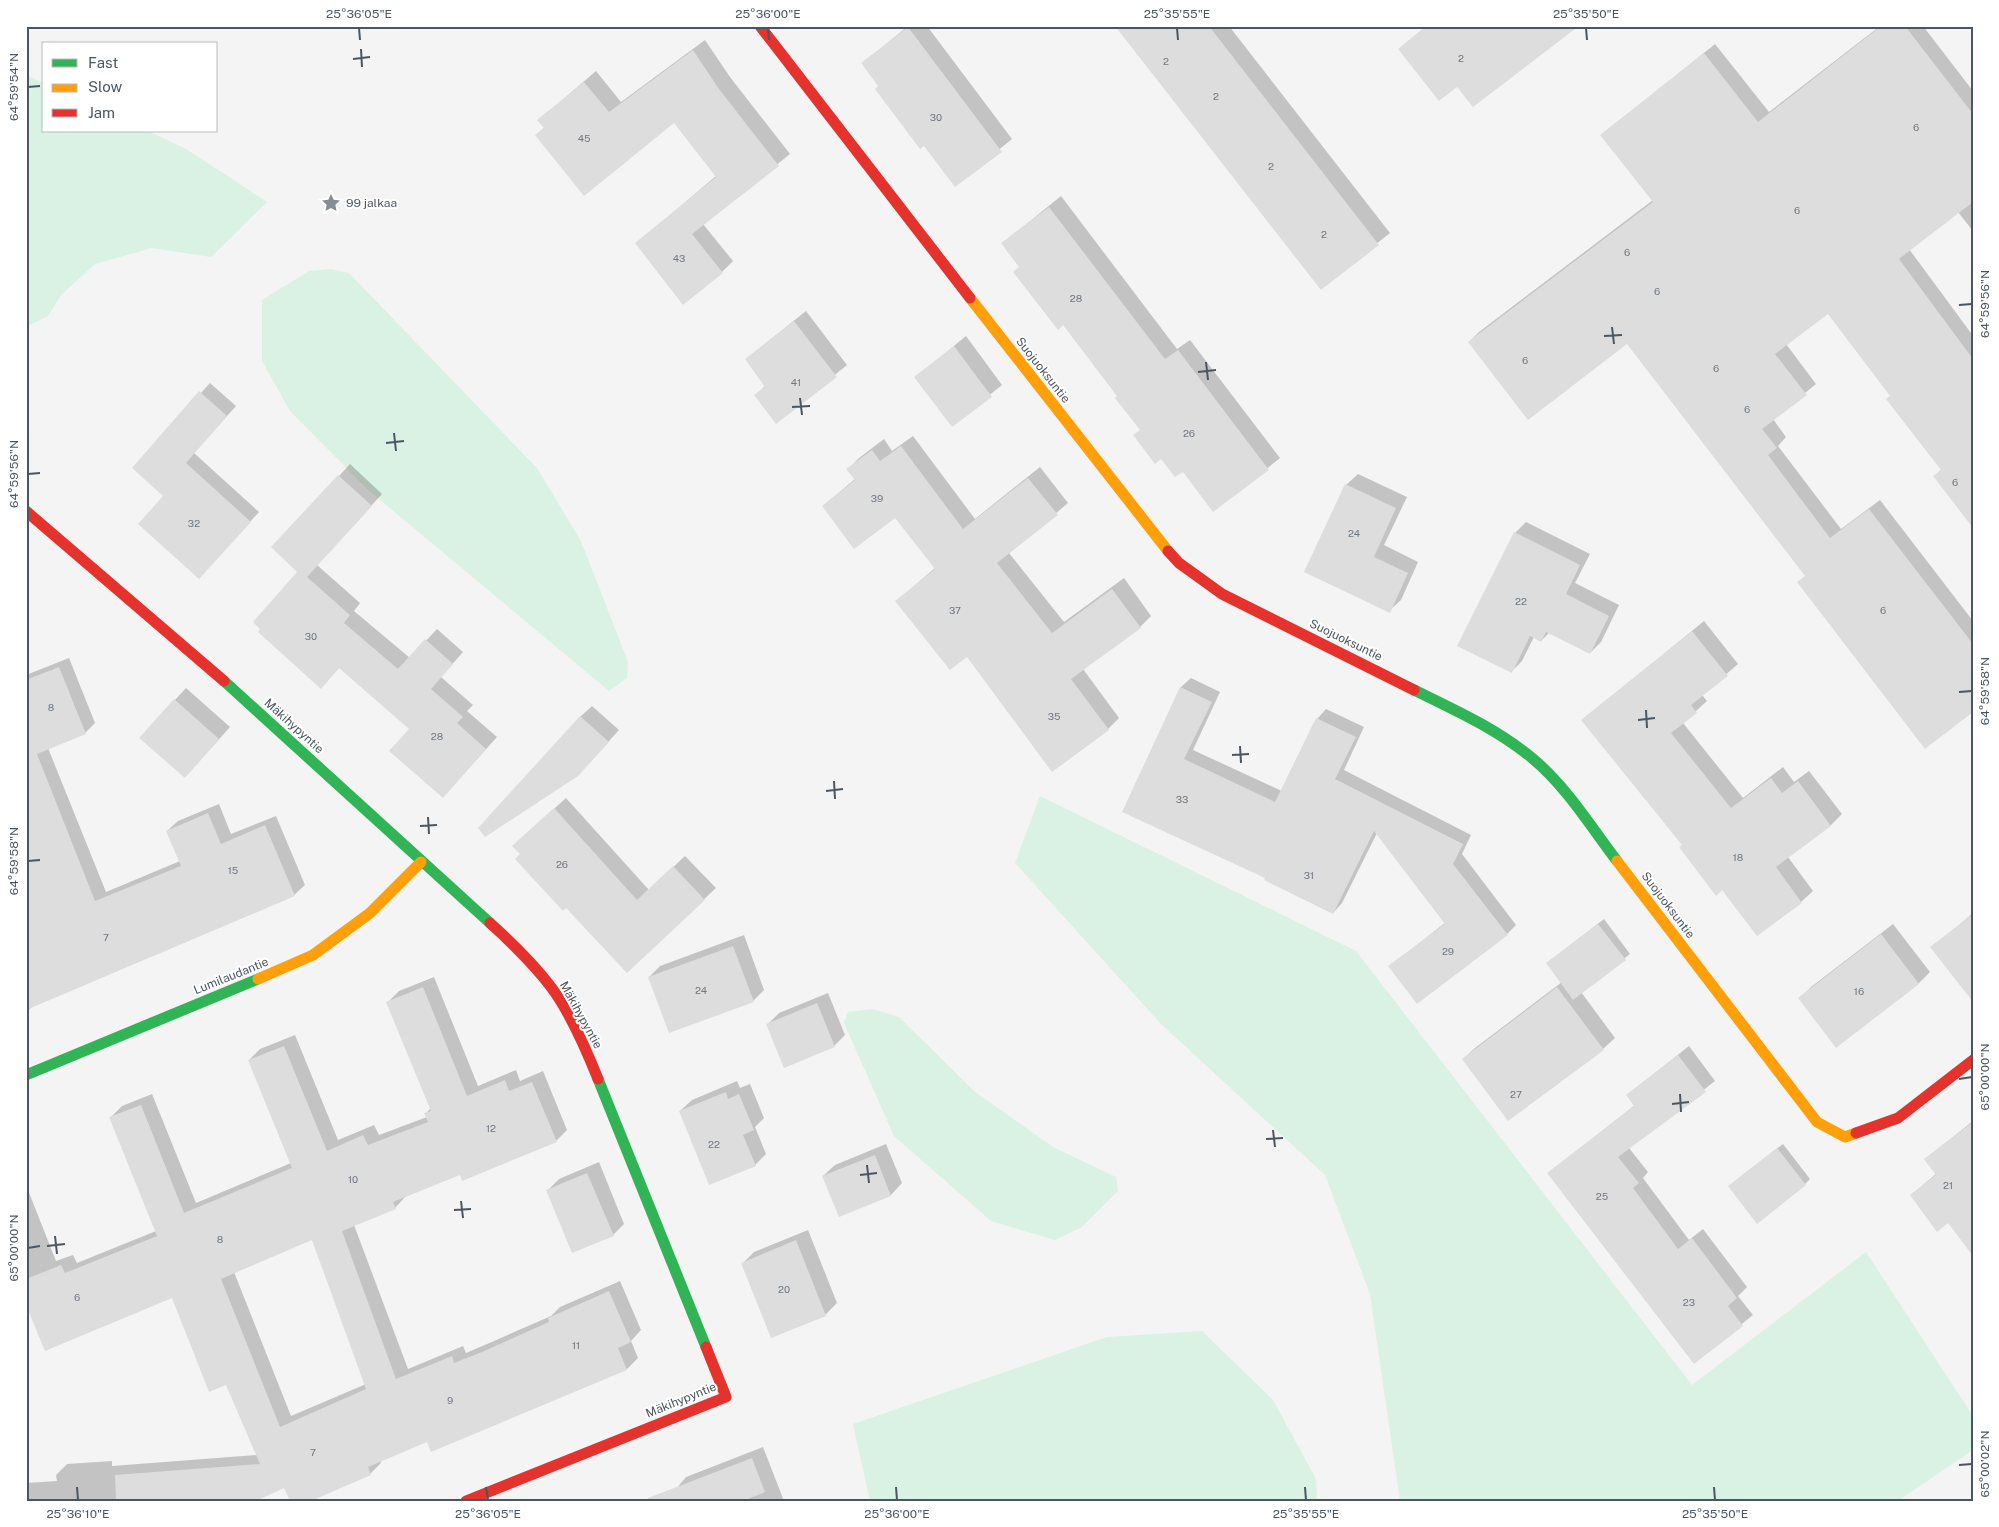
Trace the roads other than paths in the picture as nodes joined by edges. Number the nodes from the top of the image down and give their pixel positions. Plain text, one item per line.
1 (760, 26) edge
2 (26, 511) edge
3 (421, 862) junction
4 (1973, 1060) edge
5 (26, 1075) edge
6 (466, 1501) edge

1 - 4 street, Suojuoksuntie
2 - 3 street, Mäkihypyntie
3 - 5 street, Lumilaudantie
3 - 6 street, Mäkihypyntie

